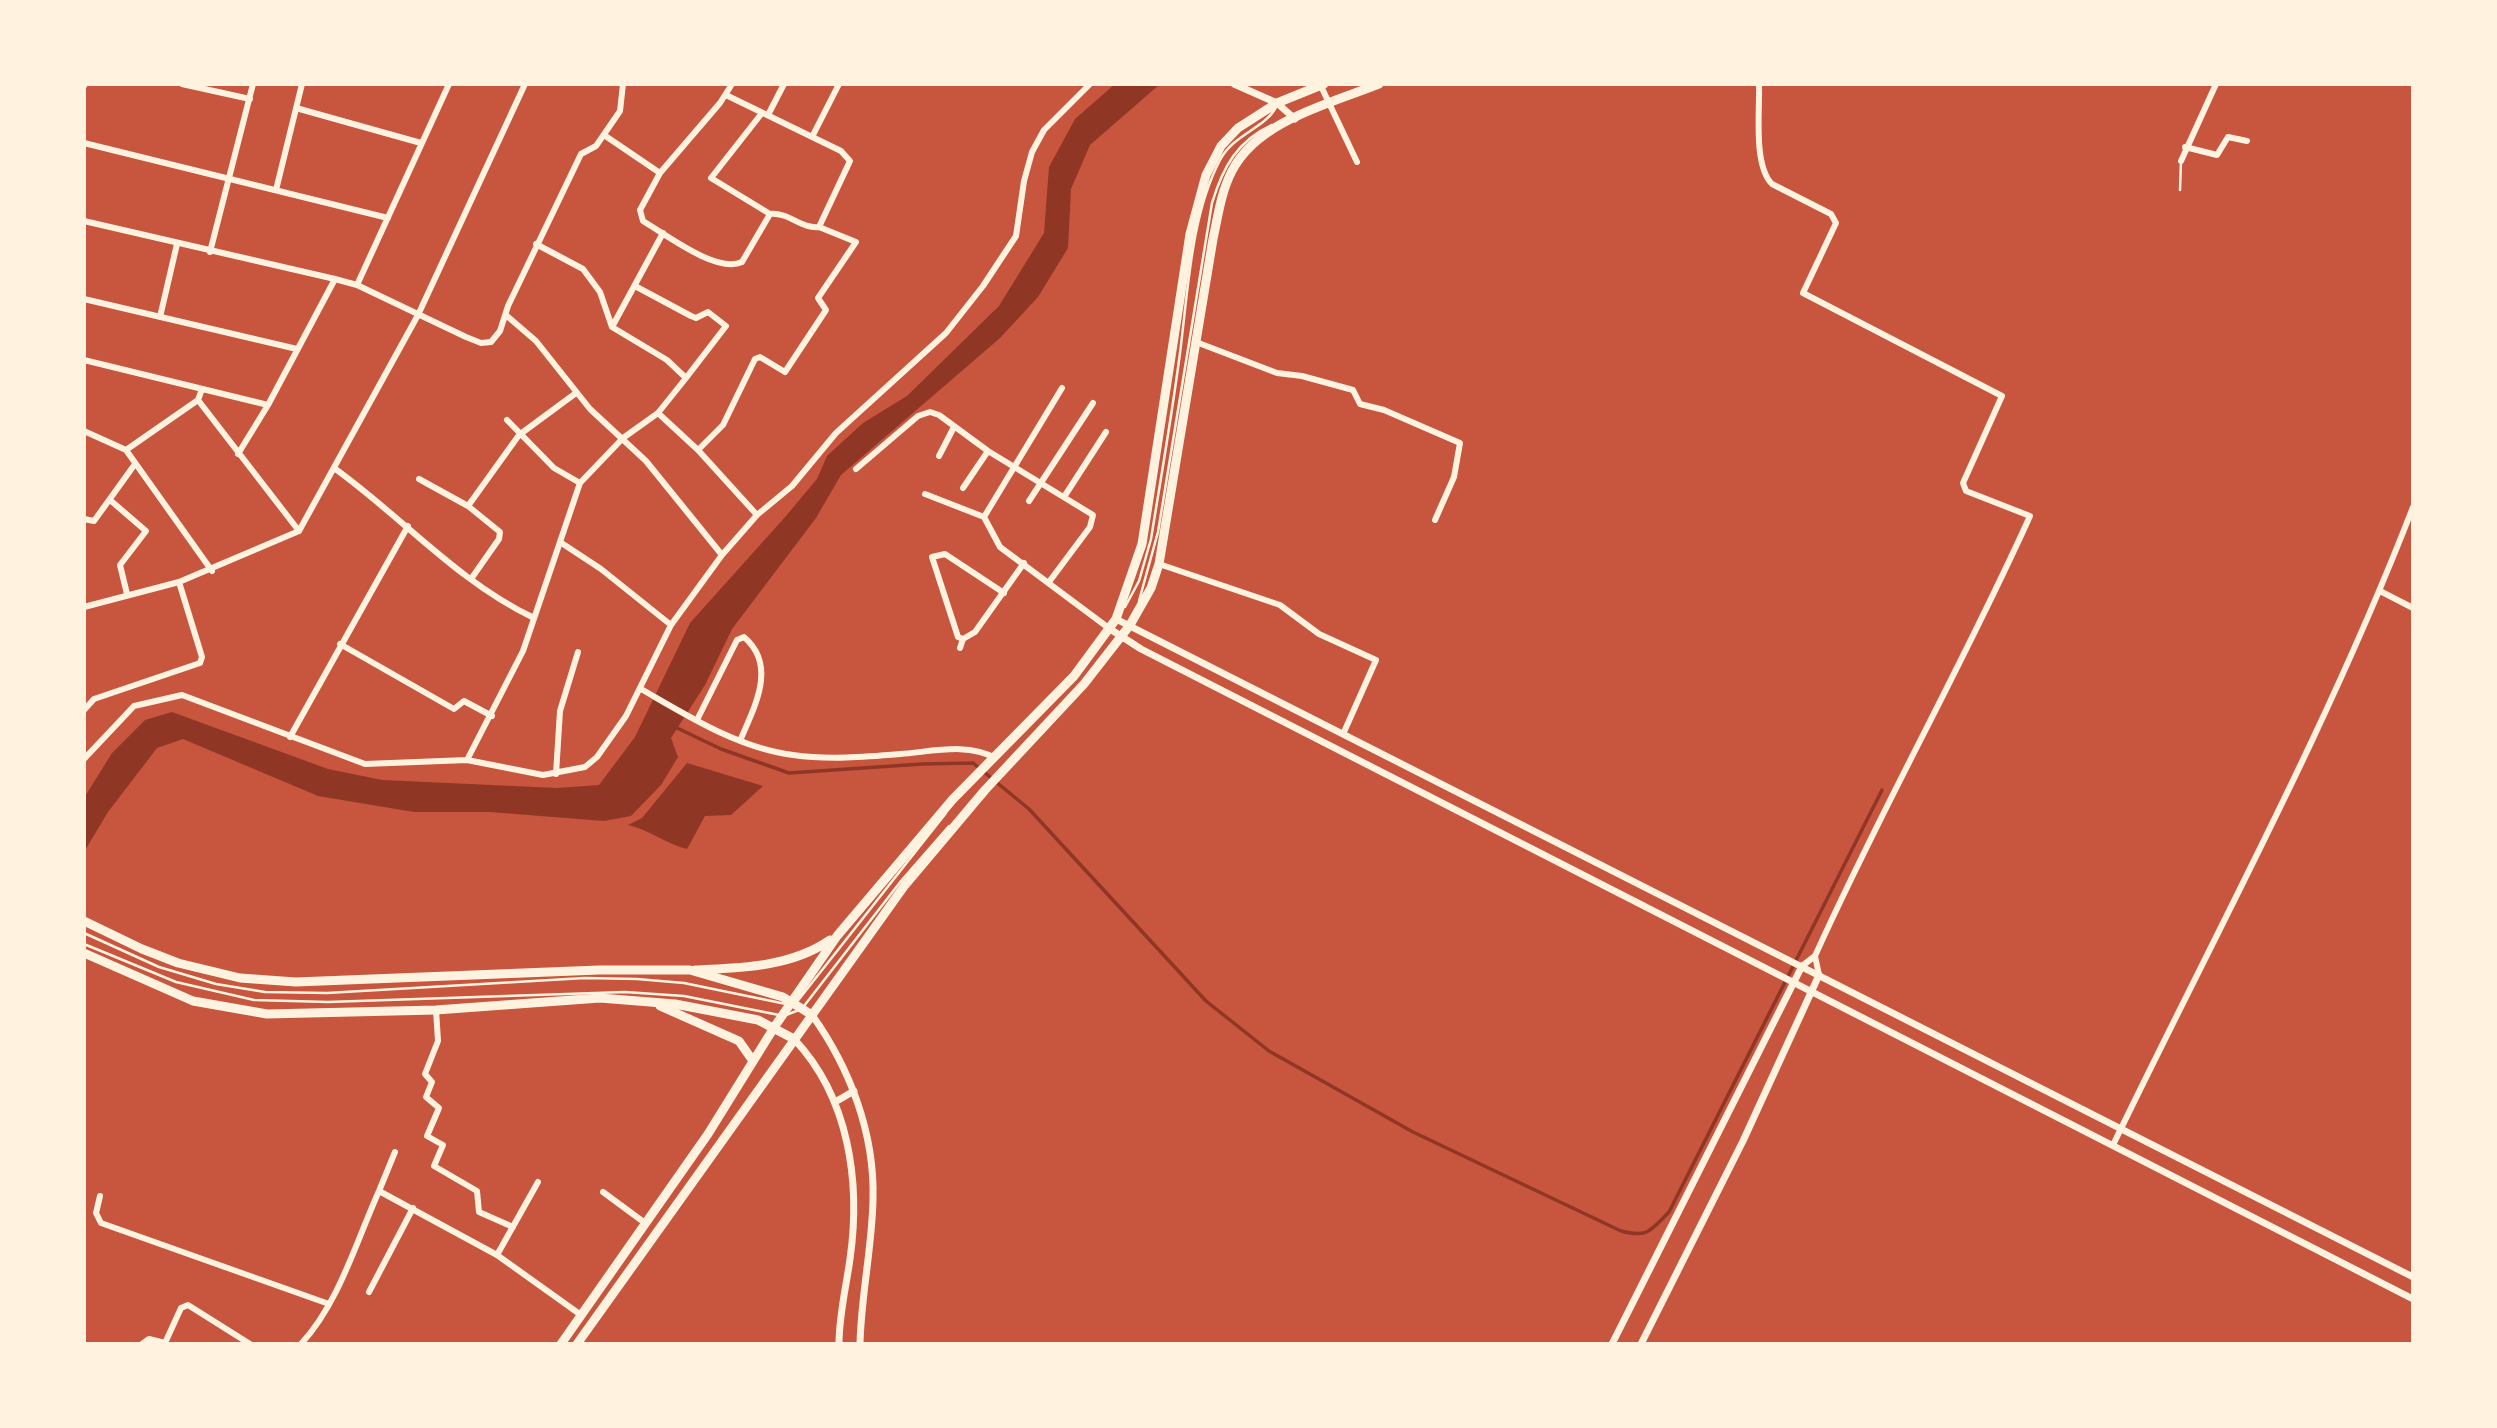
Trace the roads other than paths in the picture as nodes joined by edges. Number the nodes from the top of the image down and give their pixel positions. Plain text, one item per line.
1 (182, 84) edge
2 (253, 84) edge
3 (302, 84) edge
4 (449, 84) edge
5 (525, 84) edge
6 (623, 84) edge
7 (732, 84) edge
8 (784, 84) edge
9 (839, 84) edge
10 (1090, 84) edge
11 (1234, 84) edge
12 (1322, 84) edge
13 (1378, 84) edge
14 (1759, 84) edge
15 (2216, 84) edge
16 (726, 95) junction
17 (250, 99) junction
18 (1331, 102) junction
19 (1277, 103) junction
20 (296, 108) junction
21 (765, 114) junction
22 (1295, 119) junction
23 (604, 135) junction
24 (812, 137) junction
25 (2247, 141) dead end
26 (84, 143) edge
27 (421, 144) junction
28 (2185, 147) junction
29 (2181, 161) joint
30 (1357, 162) dead end
31 (660, 173) junction
32 (231, 180) junction
33 (276, 190) junction
34 (2179, 190) dead end
35 (770, 214) junction
36 (388, 218) junction
37 (84, 221) edge
38 (818, 228) junction
39 (663, 233) junction
40 (536, 243) junction
41 (177, 244) junction
42 (210, 252) junction
43 (335, 279) junction
44 (357, 285) junction
45 (635, 286) junction
46 (84, 299) edge
47 (418, 315) junction
48 (507, 316) junction
49 (160, 317) junction
50 (612, 327) junction
51 (1196, 342) junction
52 (297, 349) junction
53 (84, 360) edge
54 (686, 378) junction
55 (1062, 388) dead end
56 (202, 389) junction
57 (576, 393) junction
58 (198, 400) junction
59 (1093, 403) dead end
60 (268, 405) junction
61 (658, 413) junction
62 (507, 419) dead end
63 (954, 428) junction
64 (84, 431) edge
65 (1106, 432) dead end
66 (519, 435) junction
67 (623, 438) junction
68 (126, 450) junction
69 (698, 450) junction
70 (988, 451) junction
71 (238, 454) junction
72 (939, 456) dead end
73 (135, 464) junction
74 (1015, 466) junction
75 (334, 468) junction
76 (856, 469) dead end
77 (419, 479) dead end
78 (580, 483) junction
79 (1040, 483) junction
80 (963, 488) dead end
81 (925, 494) dead end
82 (1064, 497) junction
83 (110, 500) junction
84 (1029, 501) dead end
85 (468, 506) junction
86 (2413, 507) edge
87 (757, 515) junction
88 (984, 517) junction
89 (84, 519) edge
90 (1435, 520) dead end
91 (408, 526) junction
92 (299, 531) junction
93 (560, 542) junction
94 (722, 555) junction
95 (1024, 563) junction
96 (1159, 564) junction
97 (212, 571) junction
98 (471, 579) junction
99 (179, 582) junction
100 (1049, 582) junction
101 (2380, 592) junction
102 (1004, 593) junction
103 (127, 594) junction
104 (84, 607) edge
105 (2413, 608) edge
106 (1118, 615) junction
107 (534, 618) junction
108 (1101, 620) junction
109 (1132, 621) junction
110 (671, 625) junction
111 (1110, 629) junction
112 (1121, 637) junction
113 (963, 639) junction
114 (340, 644) junction
115 (960, 648) dead end
116 (578, 652) dead end
117 (644, 690) junction
118 (84, 694) edge
119 (94, 699) junction
120 (84, 710) edge
121 (492, 716) junction
122 (695, 719) junction
123 (1344, 732) junction
124 (290, 737) junction
125 (740, 741) junction
126 (84, 759) edge
127 (467, 760) junction
128 (993, 760) junction
129 (556, 774) junction
130 (947, 806) junction
131 (961, 819) junction
132 (84, 921) edge
133 (84, 933) edge
134 (837, 936) junction
135 (84, 944) edge
136 (84, 953) edge
137 (1815, 956) junction
138 (1801, 965) junction
139 (690, 970) junction
140 (1819, 975) junction
141 (1793, 981) junction
142 (1811, 990) junction
143 (649, 1001) junction
144 (795, 1004) junction
145 (436, 1010) junction
146 (782, 1015) junction
147 (812, 1015) junction
148 (775, 1026) junction
149 (794, 1039) junction
150 (753, 1061) junction
151 (854, 1091) junction
152 (835, 1102) junction
153 (2121, 1128) junction
154 (2113, 1145) junction
155 (395, 1152) dead end
156 (678, 1177) junction
157 (538, 1182) dead end
158 (690, 1185) junction
159 (379, 1191) junction
160 (603, 1192) dead end
161 (100, 1196) dead end
162 (413, 1208) junction
163 (645, 1223) junction
164 (513, 1227) junction
165 (497, 1255) junction
166 (850, 1258) junction
167 (868, 1258) junction
168 (2413, 1277) edge
169 (369, 1292) dead end
170 (2413, 1299) edge
171 (329, 1304) junction
172 (580, 1315) junction
173 (142, 1344) edge
174 (250, 1344) edge
175 (301, 1344) edge
176 (561, 1344) edge
177 (577, 1344) edge
178 (839, 1344) edge
179 (860, 1344) edge
180 (1612, 1344) edge
181 (1641, 1344) edge

1 - 17 street
2 - 17 street
3 - 20 street
4 - 27 street
5 - 47 street
6 - 23 street
7 - 16 street
8 - 21 street
9 - 24 street
10 - 87 street
11 - 19 street
12 - 18 street
12 - 19 main road
13 - 18 main road
14 - 137 street
15 - 28 street
16 - 21 street
16 - 31 street
17 - 32 street
18 - 22 main road
18 - 30 street
19 - 22 street
19 - 106 main road
20 - 27 street
20 - 33 street
21 - 24 street
21 - 35 street
22 - 51 main road
22 - 109 lane
23 - 31 street
23 - 40 street
24 - 38 street
25 - 28 street
26 - 32 street
27 - 36 street
28 - 29 street
29 - 34 lane
31 - 39 street
32 - 33 street
32 - 42 street
33 - 36 street
35 - 38 street
35 - 39 street
36 - 44 street
37 - 41 street
38 - 69 street
39 - 45 street
40 - 48 street
40 - 50 street
41 - 42 street
41 - 49 street
42 - 43 street
43 - 44 street
43 - 52 street
44 - 47 street
45 - 50 street
45 - 54 street
46 - 49 street
47 - 48 street
47 - 75 street
48 - 57 street
49 - 52 street
50 - 54 street
51 - 90 street
51 - 96 main road
52 - 60 street
53 - 56 street
54 - 61 street
55 - 74 street
56 - 58 street
56 - 60 street
57 - 66 street
57 - 67 street
58 - 68 street
58 - 71 street
59 - 79 street
60 - 71 street
61 - 67 street
61 - 69 street
62 - 66 street
63 - 70 street
63 - 72 street
63 - 76 street
64 - 68 street
65 - 82 street
66 - 78 street
66 - 85 street
67 - 78 street
67 - 94 street
68 - 73 street
69 - 87 street
70 - 74 street
70 - 80 street
71 - 92 street
73 - 83 street
73 - 97 street
74 - 79 street
74 - 88 street
75 - 91 street
75 - 92 street
77 - 85 street
78 - 93 street
79 - 82 street
79 - 84 street
81 - 88 street
82 - 100 street
83 - 89 street
83 - 103 street
85 - 98 street
86 - 101 street
87 - 94 street
88 - 95 street
91 - 98 street
91 - 114 street
92 - 97 street
93 - 107 street
93 - 110 street
94 - 110 street
95 - 100 street
95 - 102 street
96 - 109 main road
96 - 123 street
97 - 99 street
98 - 107 street
99 - 103 street
99 - 119 street
100 - 108 street
101 - 105 street
101 - 153 street
102 - 113 street
102 - 113 street
103 - 104 street
106 - 108 street
106 - 109 street
106 - 111 main road
107 - 121 street
108 - 111 street
109 - 112 main road
109 - 123 street
110 - 117 street
111 - 112 street
111 - 128 main road
112 - 131 main road
112 - 141 street
113 - 115 street
114 - 121 street
114 - 124 street
116 - 129 street
117 - 122 street
117 - 129 street
118 - 119 street
119 - 120 street
121 - 127 street
122 - 125 street
122 - 125 street
123 - 138 street
124 - 126 street
124 - 127 street
125 - 128 street
127 - 129 street
128 - 130 main road
130 - 134 main road
130 - 144 lane
131 - 144 lane
131 - 147 main road
132 - 139 main road
133 - 144 lane
134 - 139 main road
134 - 144 main road
135 - 146 lane
136 - 145 main road
137 - 138 street
137 - 140 street
138 - 140 street
138 - 141 street
139 - 144 main road
140 - 142 street
140 - 153 street
141 - 142 street
141 - 180 street
142 - 154 street
142 - 181 street
143 - 145 main road
143 - 148 main road
143 - 150 main road
144 - 146 main road
144 - 146 lane
144 - 147 main road
145 - 164 street
146 - 148 main road
147 - 149 main road
147 - 151 street
148 - 149 main road
148 - 150 main road
149 - 152 street
149 - 158 main road
150 - 156 main road
151 - 152 street
151 - 167 street
152 - 166 street
153 - 154 street
153 - 168 street
154 - 170 street
155 - 159 street
156 - 158 main road
156 - 163 main road
157 - 164 street
158 - 177 main road
159 - 162 street
159 - 171 street
160 - 163 street
161 - 171 street
162 - 165 street
162 - 169 street
163 - 172 main road
164 - 165 street
165 - 172 street
166 - 167 street
166 - 178 street
167 - 179 street
171 - 175 street
172 - 176 main road
173 - 174 street

